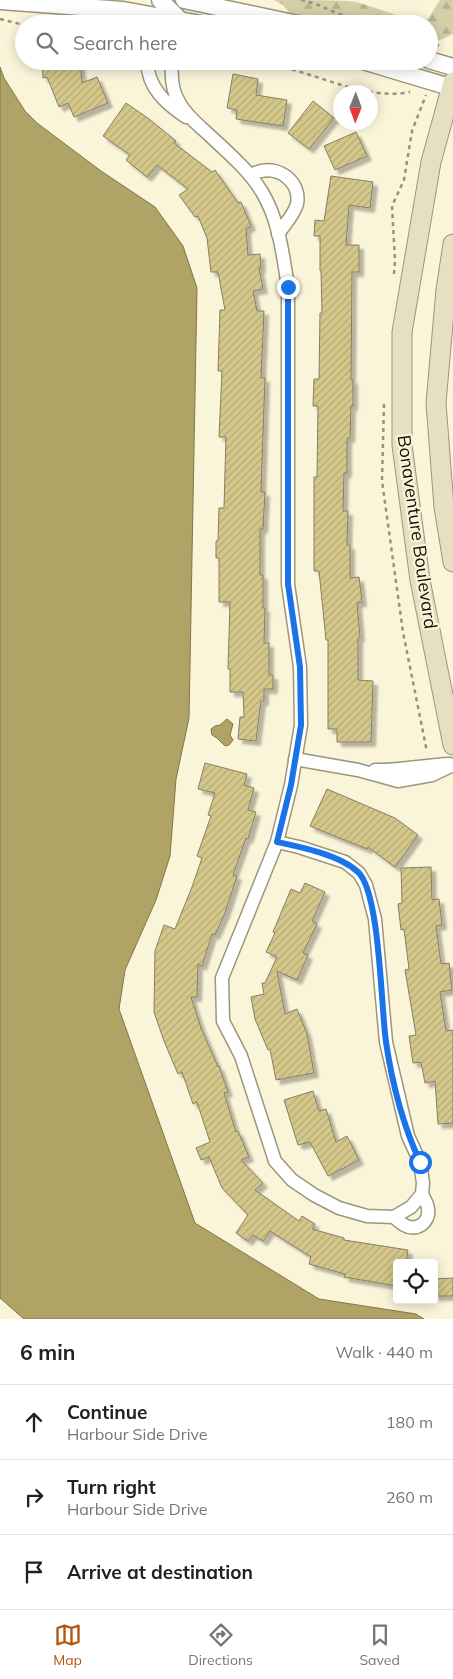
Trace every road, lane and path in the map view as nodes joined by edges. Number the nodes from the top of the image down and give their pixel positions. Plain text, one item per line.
1 (0, 0) edge
2 (160, 0) edge
3 (184, 0) edge
4 (301, 0) edge
5 (146, 15) edge
6 (173, 15) edge
7 (255, 15) edge
8 (346, 15) edge
9 (0, 19) edge
10 (15, 23) edge
11 (438, 46) edge
12 (442, 49) dead end
13 (438, 63) edge
14 (453, 67) edge
15 (149, 70) edge
16 (172, 70) edge
17 (291, 70) edge
18 (396, 70) edge
19 (452, 86) edge
20 (413, 91) dead end
21 (420, 92) dead end
22 (427, 92) dead end
23 (202, 128) junction
24 (250, 175) junction
25 (278, 234) junction
26 (453, 244) edge
27 (453, 562) edge
28 (453, 745) edge
29 (295, 759) junction
30 (453, 765) edge
31 (393, 776) junction
32 (277, 842) junction
33 (422, 1194) junction
34 (394, 1217) junction

1 - 5 street
2 - 6 street
3 - 7 street
4 - 8 path
9 - 10 path
11 - 12 path
13 - 14 street
15 - 23 street
16 - 23 street
17 - 20 path
18 - 19 street
19 - 28 main road, Bonaventure Boulevard
21 - 22 path
23 - 24 street
24 - 25 street
24 - 25 street
25 - 29 street
26 - 27 main road, Bonaventure Boulevard
29 - 31 street
29 - 32 street
30 - 31 street
30 - 31 street
32 - 33 street
32 - 34 street
33 - 34 street
33 - 34 street

